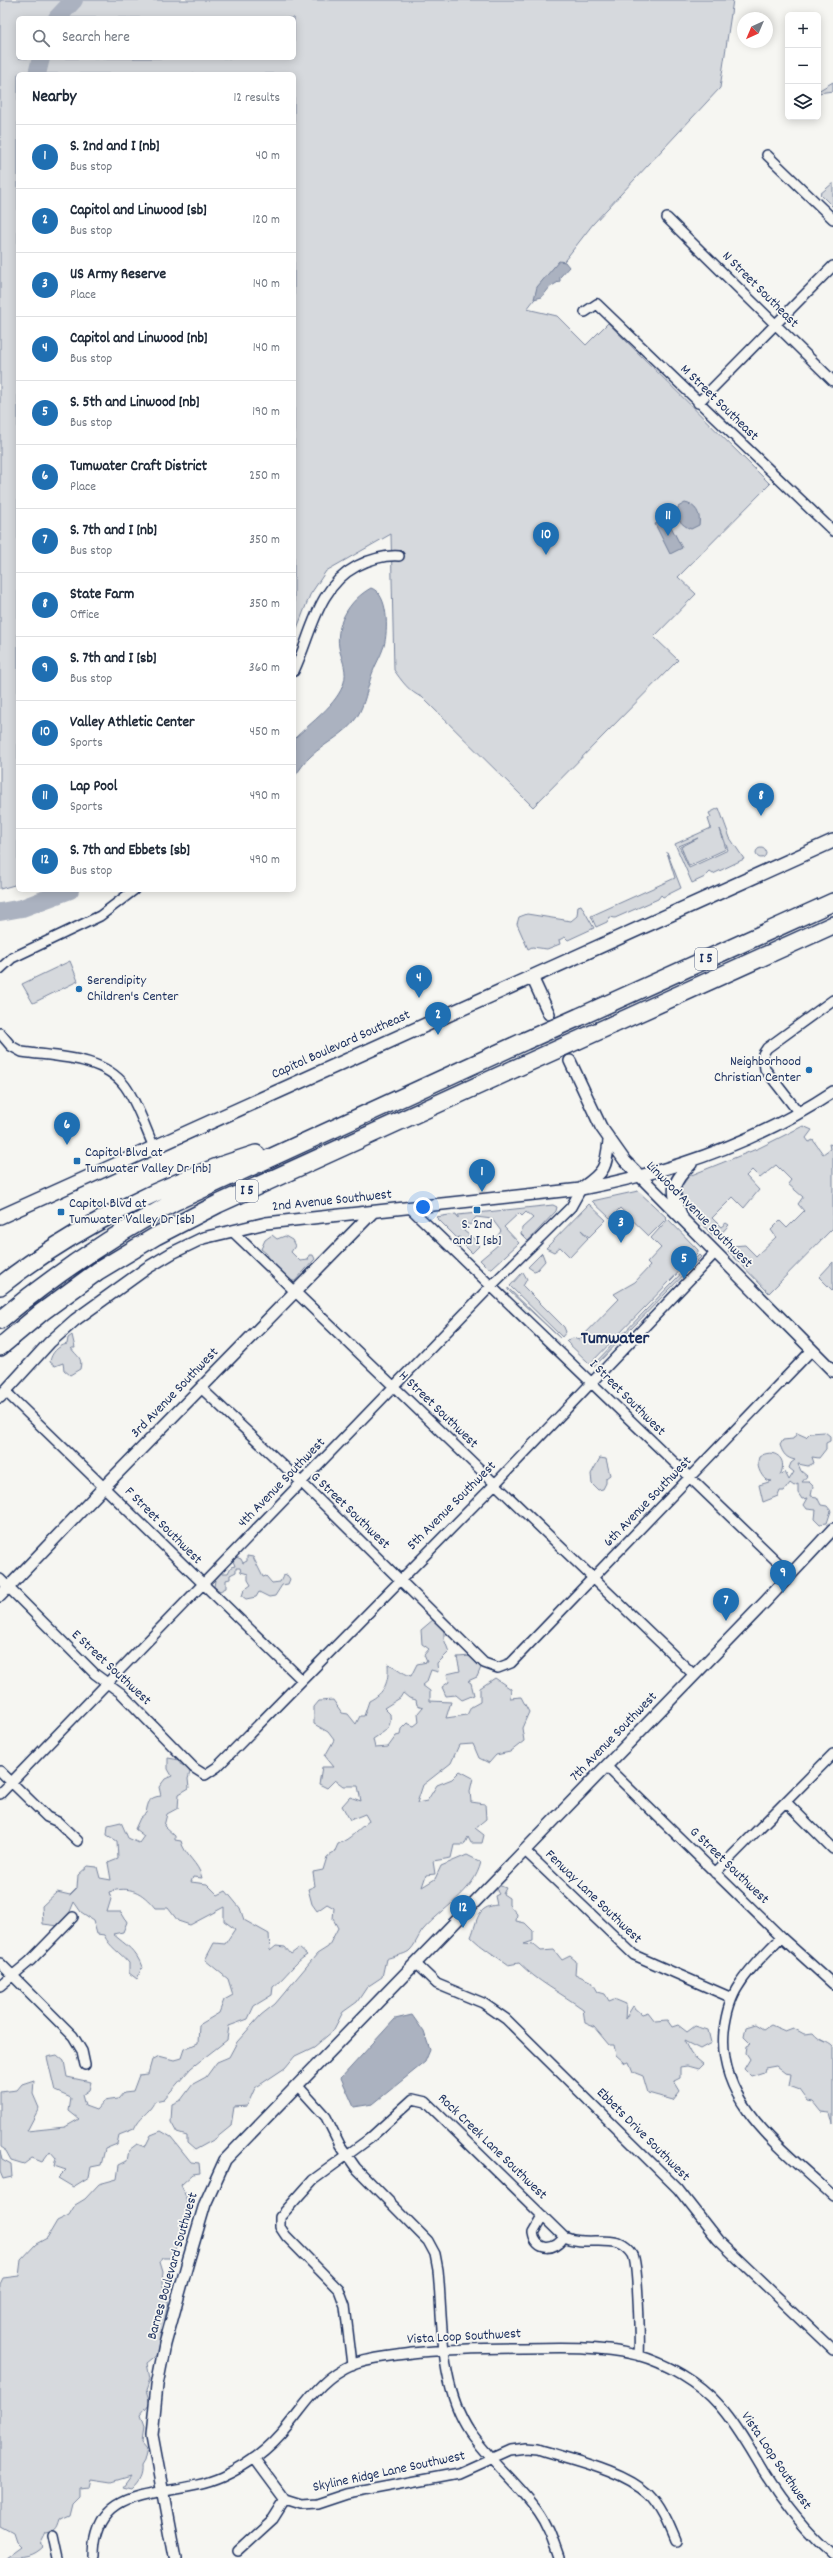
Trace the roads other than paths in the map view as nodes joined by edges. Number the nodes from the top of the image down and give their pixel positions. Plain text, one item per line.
1 (767, 155) dead end
2 (667, 218) dead end
3 (833, 219) edge
4 (833, 266) edge
5 (585, 312) dead end
6 (774, 325) junction
7 (833, 381) edge
8 (698, 403) junction
9 (833, 531) edge
10 (399, 556) dead end
11 (296, 666) edge
12 (833, 841) edge
13 (131, 892) edge
14 (833, 902) edge
15 (833, 925) edge
16 (0, 969) edge
17 (532, 977) junction
18 (833, 1000) edge
19 (548, 1014) tunnel mouth
20 (0, 1034) edge
21 (570, 1061) tunnel mouth
22 (833, 1092) edge
23 (798, 1113) junction
24 (313, 1137) junction
25 (609, 1141) junction
26 (154, 1147) junction
27 (695, 1161) junction
28 (639, 1177) junction
29 (581, 1189) junction
30 (410, 1208) junction
31 (373, 1212) junction
32 (0, 1217) edge
33 (683, 1220) junction
34 (232, 1231) junction
35 (715, 1253) junction
36 (0, 1286) edge
37 (491, 1286) junction
38 (295, 1292) junction
39 (0, 1320) edge
40 (0, 1348) edge
41 (812, 1350) junction
42 (833, 1371) edge
43 (591, 1382) junction
44 (394, 1386) junction
45 (201, 1388) junction
46 (3, 1394) edge
47 (690, 1478) junction
48 (301, 1482) junction
49 (495, 1484) junction
50 (104, 1487) junction
51 (833, 1529) edge
52 (790, 1574) junction
53 (0, 1579) edge
54 (594, 1579) junction
55 (400, 1580) junction
56 (203, 1584) junction
57 (8, 1588) junction
58 (0, 1596) edge
59 (498, 1668) joint
60 (694, 1675) junction
61 (302, 1680) junction
62 (106, 1683) junction
63 (833, 1754) edge
64 (606, 1766) junction
65 (0, 1771) edge
66 (205, 1775) joint
67 (12, 1782) junction
68 (0, 1794) edge
69 (786, 1802) junction
70 (78, 1841) dead end
71 (833, 1849) edge
72 (524, 1850) junction
73 (716, 1873) junction
74 (73, 1917) dead end
75 (781, 1937) junction
76 (0, 1963) edge
77 (415, 1963) junction
78 (13, 1976) junction
79 (833, 1984) edge
80 (0, 1986) edge
81 (732, 1998) junction
82 (85, 2065) dead end
83 (297, 2086) junction
84 (346, 2155) junction
85 (833, 2196) edge
86 (542, 2216) junction
87 (564, 2237) junction
88 (445, 2350) junction
89 (833, 2350) edge
90 (639, 2356) junction
91 (352, 2365) junction
92 (254, 2458) junction
93 (492, 2458) junction
94 (162, 2492) junction
95 (285, 2500) junction
96 (53, 2535) dead end
97 (675, 2541) dead end
98 (238, 2551) dead end
99 (833, 2555) edge
100 (58, 2558) edge
101 (94, 2558) edge
102 (175, 2558) edge
103 (559, 2558) edge

1 - 3 street
2 - 6 street, N Street Southeast
4 - 6 street
5 - 8 street, M Street Southeast
6 - 7 street, N Street Southeast
6 - 8 street
8 - 9 street, M Street Southeast
10 - 11 street
12 - 17 main road, Capitol Boulevard Southeast
13 - 16 street
14 - 24 highway, I 5, bridge
15 - 40 highway, I 5, bridge
17 - 19 street
17 - 26 main road, Capitol Boulevard Southeast
18 - 23 street
20 - 26 street
21 - 25 street, Linwood Avenue Southwest
22 - 23 street
23 - 27 street
24 - 36 highway
24 - 39 highway, I 5
25 - 28 street, Linwood Avenue Southwest
25 - 29 street
26 - 32 main road, Capitol Boulevard Southeast
27 - 28 street
27 - 33 street
28 - 29 street, 2nd Avenue Southwest
28 - 33 street, Linwood Avenue Southwest
29 - 30 street, 2nd Avenue Southwest
29 - 37 street, 4th Avenue Southwest
30 - 31 street, 2nd Avenue Southwest
30 - 37 street, I Street Southwest
31 - 34 street, 2nd Avenue Southwest
31 - 38 street, 3rd Avenue Southwest
33 - 35 street, Linwood Avenue Southwest
34 - 38 street, H Street Southwest
34 - 46 street, 2nd Avenue Southwest
35 - 41 street, Linwood Avenue Southwest
35 - 43 street, 5th Avenue Southwest
37 - 43 street, I Street Southwest
37 - 44 street, 4th Avenue Southwest
38 - 44 street, H Street Southwest
38 - 45 street, 3rd Avenue Southwest
41 - 42 street, Linwood Avenue Southwest
41 - 47 street, 6th Avenue Southwest
43 - 47 street, I Street Southwest
43 - 49 street, 5th Avenue Southwest
44 - 48 street, 4th Avenue Southwest
44 - 49 street, H Street Southwest
45 - 48 street, G Street Southwest
45 - 50 street, 3rd Avenue Southwest
46 - 50 street, F Street Southwest
47 - 52 street, I Street Southwest
47 - 54 street, 6th Avenue Southwest
48 - 55 street, G Street Southwest
48 - 56 street, 4th Avenue Southwest
49 - 54 street, H Street Southwest
49 - 55 street, 5th Avenue Southwest
50 - 56 street, F Street Southwest
50 - 57 street, 3rd Avenue Southwest
51 - 52 street, 7th Avenue Southwest
52 - 60 street, 7th Avenue Southwest
53 - 57 street, E Street Southwest
54 - 59 street, 6th Avenue Southwest
54 - 60 street, H Street Southwest
55 - 59 street, G Street Southwest
55 - 61 street, 5th Avenue Southwest
56 - 61 street, F Street Southwest
56 - 62 street, 4th Avenue Southwest
57 - 58 street, 3rd Avenue Southwest
57 - 62 street, E Street Southwest
60 - 64 street, 7th Avenue Southwest
61 - 66 street, 5th Avenue Southwest
62 - 66 street, E Street Southwest
62 - 67 street, 4th Avenue Southwest
63 - 69 street
64 - 72 street, 7th Avenue Southwest
64 - 73 street, G Street Southwest
65 - 67 street
67 - 68 street, 4th Avenue Southwest
67 - 70 street
69 - 71 street
69 - 73 street
72 - 77 street, 7th Avenue Southwest
72 - 81 street, Fenway Lane Southwest
73 - 75 street, G Street Southwest
74 - 78 street
75 - 79 street, G Street Southwest
75 - 81 street
76 - 78 street
77 - 83 street, Barnes Boulevard Southwest
77 - 89 street, Ebbets Drive Southwest
78 - 80 street
78 - 82 street
81 - 85 street
83 - 84 street
83 - 94 street, Barnes Boulevard Southwest
84 - 86 street, Rock Creek Lane Southwest
84 - 88 street
84 - 91 street
86 - 87 street, Rock Creek Lane Southwest
86 - 87 street, Rock Creek Lane Southwest
87 - 90 street
88 - 90 street, Vista Loop Southwest
88 - 91 street, Vista Loop Southwest
88 - 93 street
90 - 99 street, Vista Loop Southwest
91 - 92 street, Vista Loop Southwest
92 - 94 street, Vista Loop Southwest
92 - 95 street
93 - 95 street, Skyline Ridge Lane Southwest
93 - 97 street, Skyline Ridge Lane Southwest
93 - 103 street
94 - 101 street, Vista Loop Southwest
94 - 102 street, Barnes Boulevard Southwest
95 - 98 street
96 - 100 street

